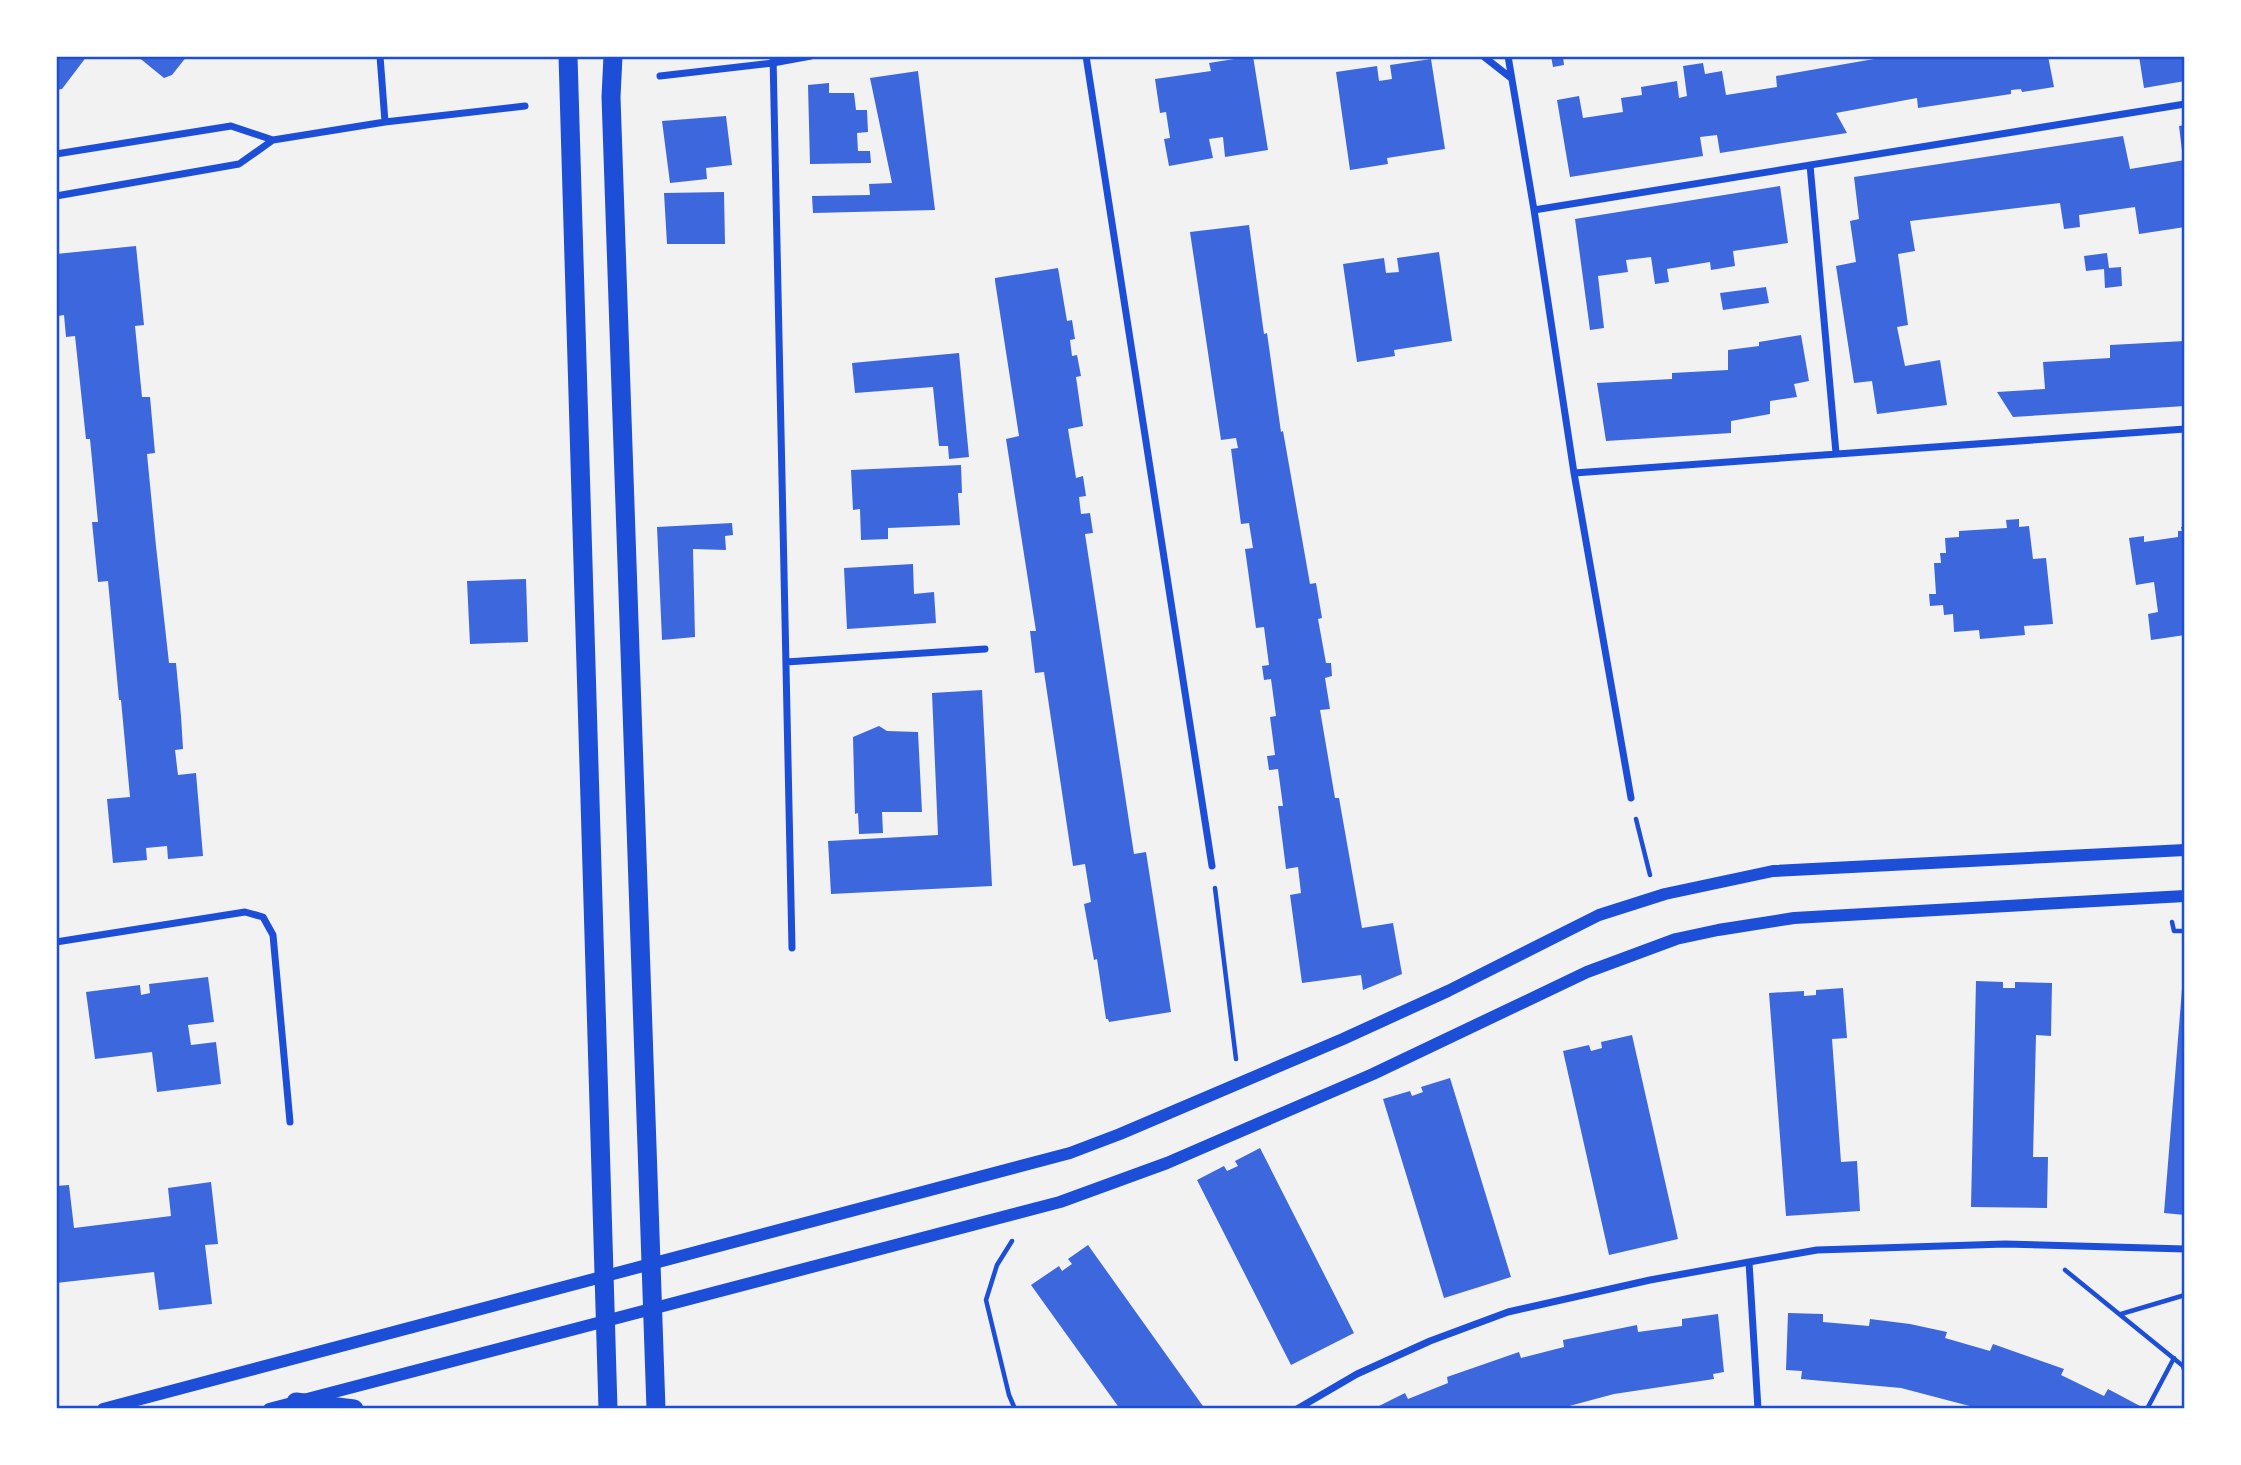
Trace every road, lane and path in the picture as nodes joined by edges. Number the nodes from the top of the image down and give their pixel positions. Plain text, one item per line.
1 (380, 56) edge
2 (568, 56) edge
3 (612, 56) edge
4 (811, 56) edge
5 (1086, 56) edge
6 (1483, 56) edge
7 (1508, 56) edge
8 (773, 60) edge
9 (660, 76) dead end
10 (1510, 78) junction
11 (2185, 104) edge
12 (525, 106) dead end
13 (385, 122) junction
14 (274, 140) junction
15 (56, 154) edge
16 (1810, 165) junction
17 (56, 196) edge
18 (1534, 209) junction
19 (2185, 429) edge
20 (1836, 453) junction
21 (1574, 472) junction
22 (985, 649) dead end
23 (786, 662) junction
24 (1631, 797) joint
25 (2185, 850) edge
26 (1212, 866) joint
27 (1650, 876) dead end
28 (2185, 896) edge
29 (56, 942) edge
30 (792, 948) dead end
31 (1236, 1059) dead end
32 (290, 1122) dead end
33 (1011, 1216) junction
34 (2035, 1245) junction
35 (2185, 1249) edge
36 (1749, 1262) junction
37 (2185, 1295) edge
38 (2120, 1315) junction
39 (2174, 1359) junction
40 (2185, 1373) edge
41 (296, 1402) junction
42 (103, 1409) edge
43 (269, 1409) edge
44 (354, 1409) edge
45 (608, 1409) edge
46 (656, 1409) edge
47 (1015, 1409) edge
48 (1297, 1409) edge
49 (1758, 1409) edge
50 (2147, 1409) edge

1 - 13 street
2 - 45 highway
3 - 46 highway
4 - 8 street
5 - 26 street
6 - 10 street
7 - 10 street
8 - 9 street
8 - 23 street
10 - 18 street
11 - 16 street
12 - 13 street
13 - 14 street
14 - 15 street
14 - 17 street
16 - 18 street
16 - 20 street
18 - 21 street
19 - 20 street
20 - 21 street
21 - 24 street
22 - 23 street
23 - 30 street
24 - 27 path
25 - 42 street
26 - 31 path
28 - 33 street
29 - 32 street
33 - 41 street
33 - 47 path
34 - 35 street
34 - 36 street
34 - 38 path
36 - 48 street
36 - 49 street
37 - 38 path
38 - 39 path
39 - 40 path
39 - 50 path
41 - 43 street
41 - 44 highway

